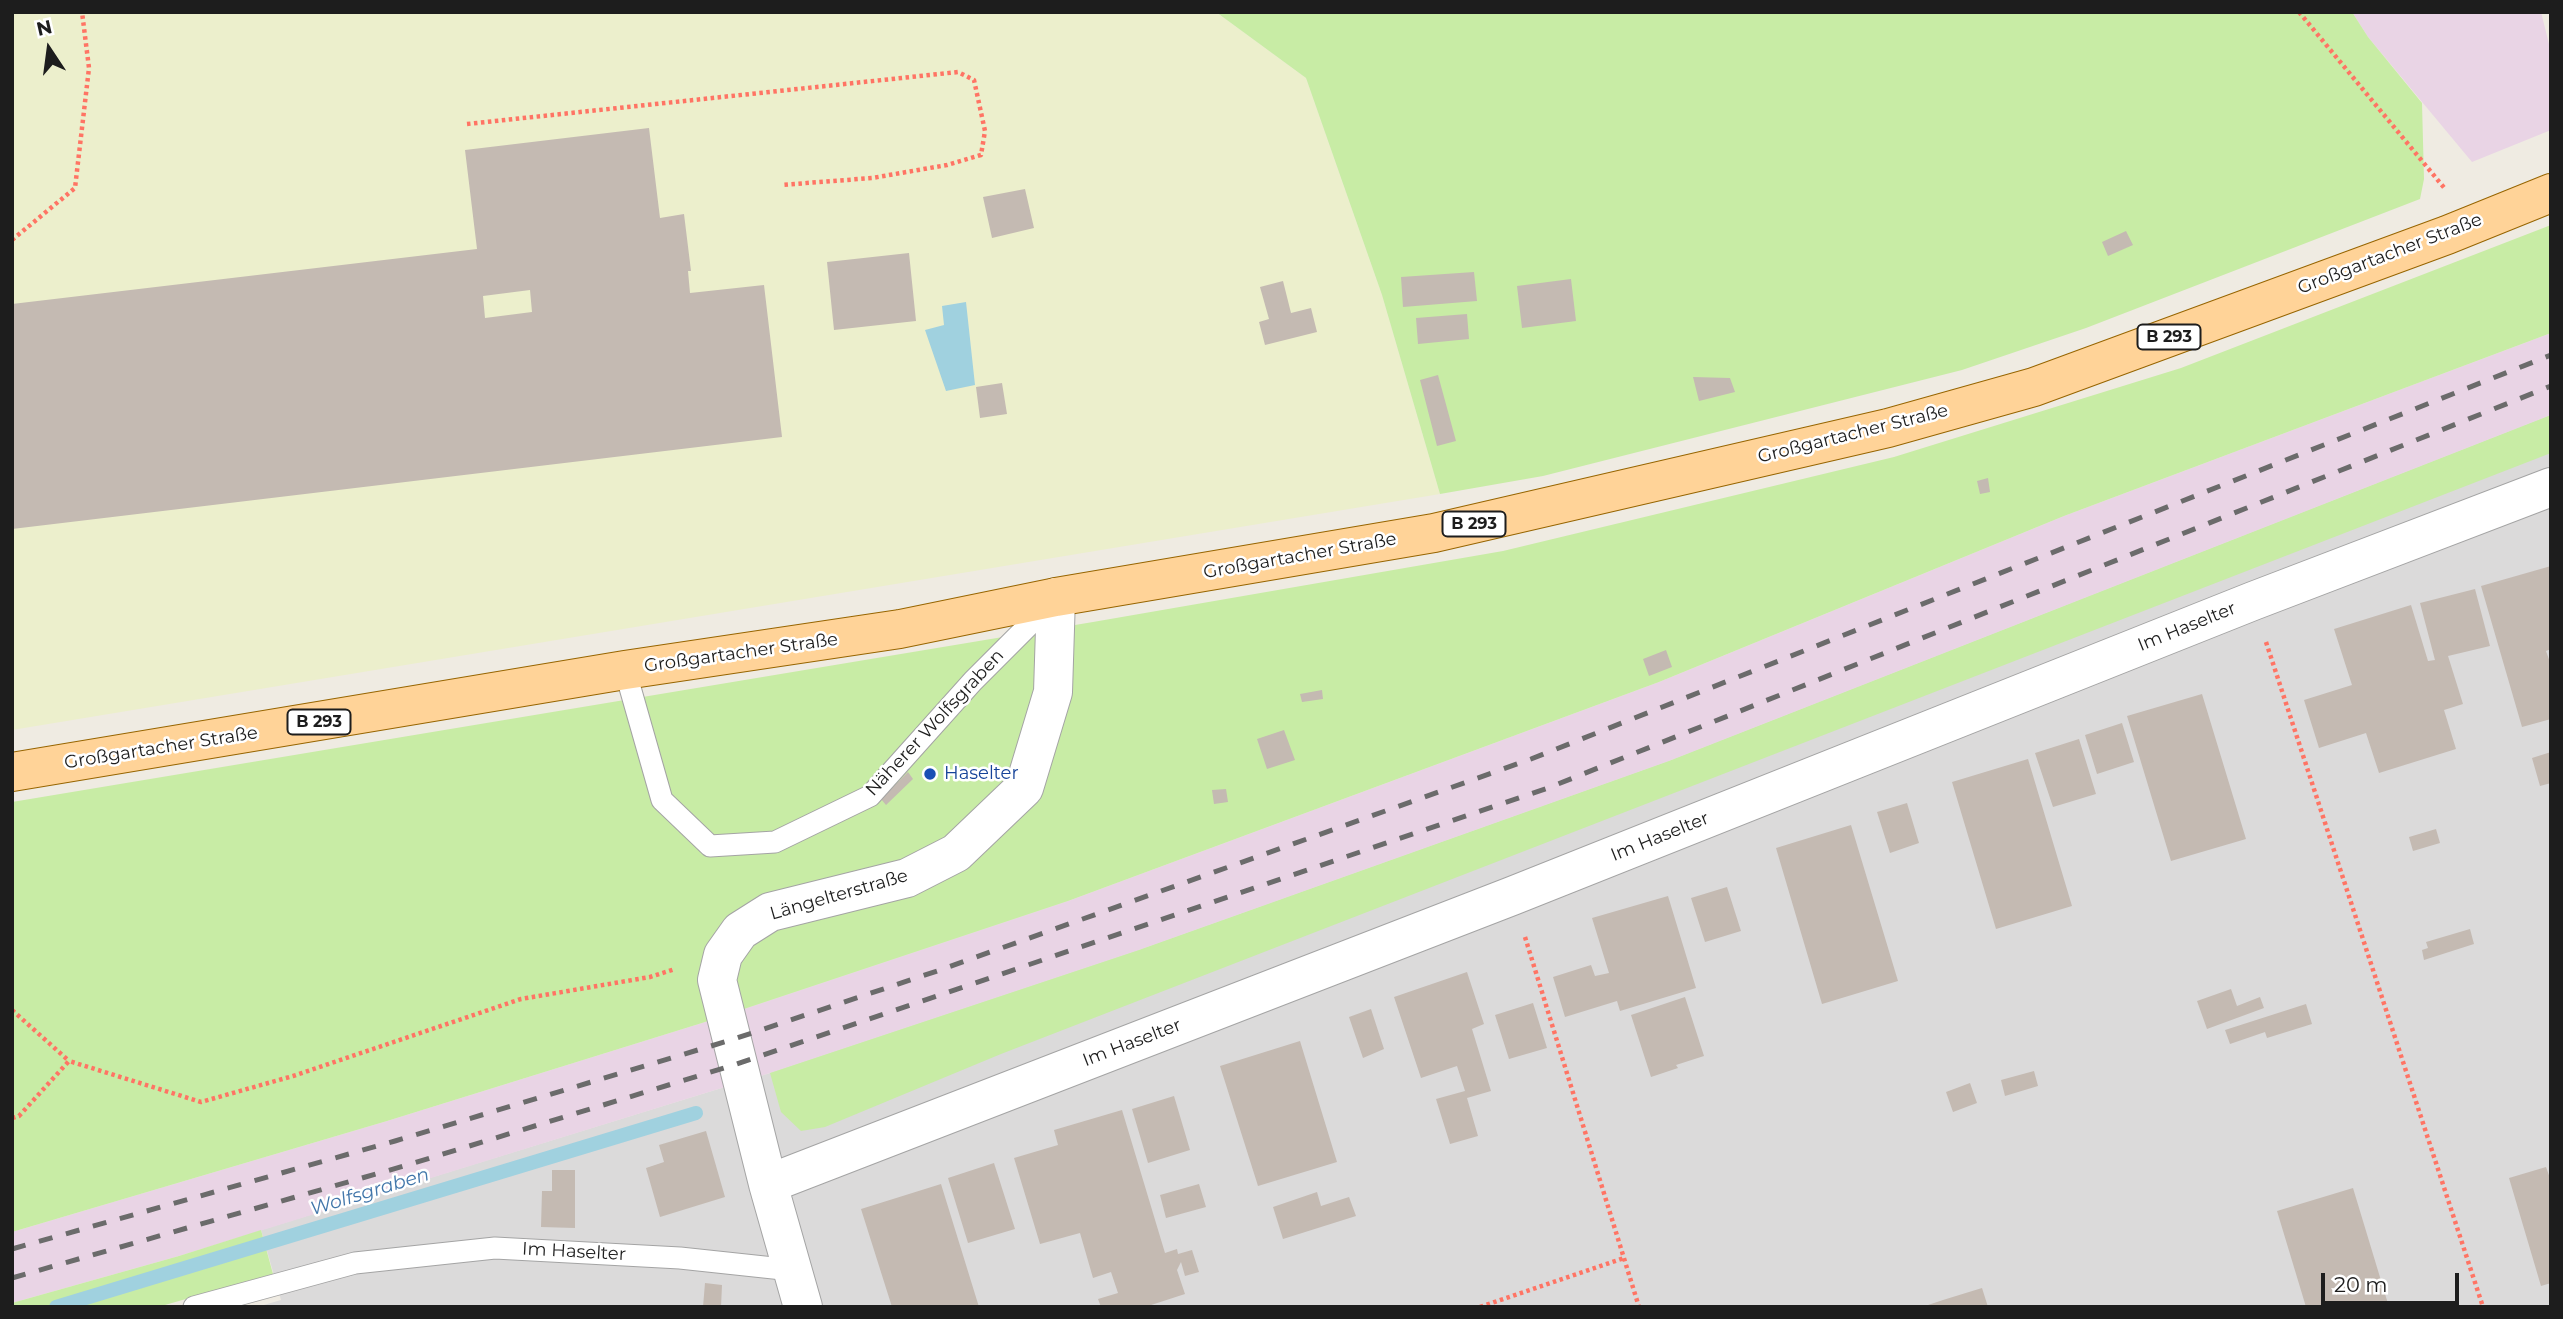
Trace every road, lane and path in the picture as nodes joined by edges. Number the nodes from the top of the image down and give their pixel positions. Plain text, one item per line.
1 (82, 12) edge
2 (2299, 12) edge
3 (467, 124) dead end
4 (781, 185) dead end
5 (2551, 193) edge
6 (2474, 223) junction
7 (12, 240) edge
8 (2551, 487) edge
9 (1056, 597) junction
10 (2253, 601) junction
11 (625, 670) junction
12 (12, 772) edge
13 (1512, 896) junction
14 (723, 955) junction
15 (12, 1010) edge
16 (69, 1061) junction
17 (12, 1118) edge
18 (768, 1184) junction
19 (1624, 1258) junction
20 (792, 1270) junction
21 (194, 1307) edge
22 (803, 1307) edge
23 (1480, 1307) edge
24 (1639, 1307) edge
25 (2483, 1307) edge

1 - 7 path
2 - 6 path
3 - 4 path
5 - 6 main road, Großgartacher Straße / B 293
6 - 9 main road, Großgartacher Straße / B 293
8 - 10 street, Im Haselter
9 - 11 main road, Großgartacher Straße / B 293
9 - 11 lane, Näherer Wolfsgraben
9 - 14 street, Längelterstraße
10 - 13 street, Im Haselter
10 - 25 path
11 - 12 main road, Großgartacher Straße / B 293
13 - 18 street, Im Haselter
13 - 19 path
14 - 16 path
14 - 18 street
15 - 16 path
16 - 17 path
18 - 20 street
19 - 23 path
19 - 24 path
20 - 21 lane, Im Haselter
20 - 22 street

